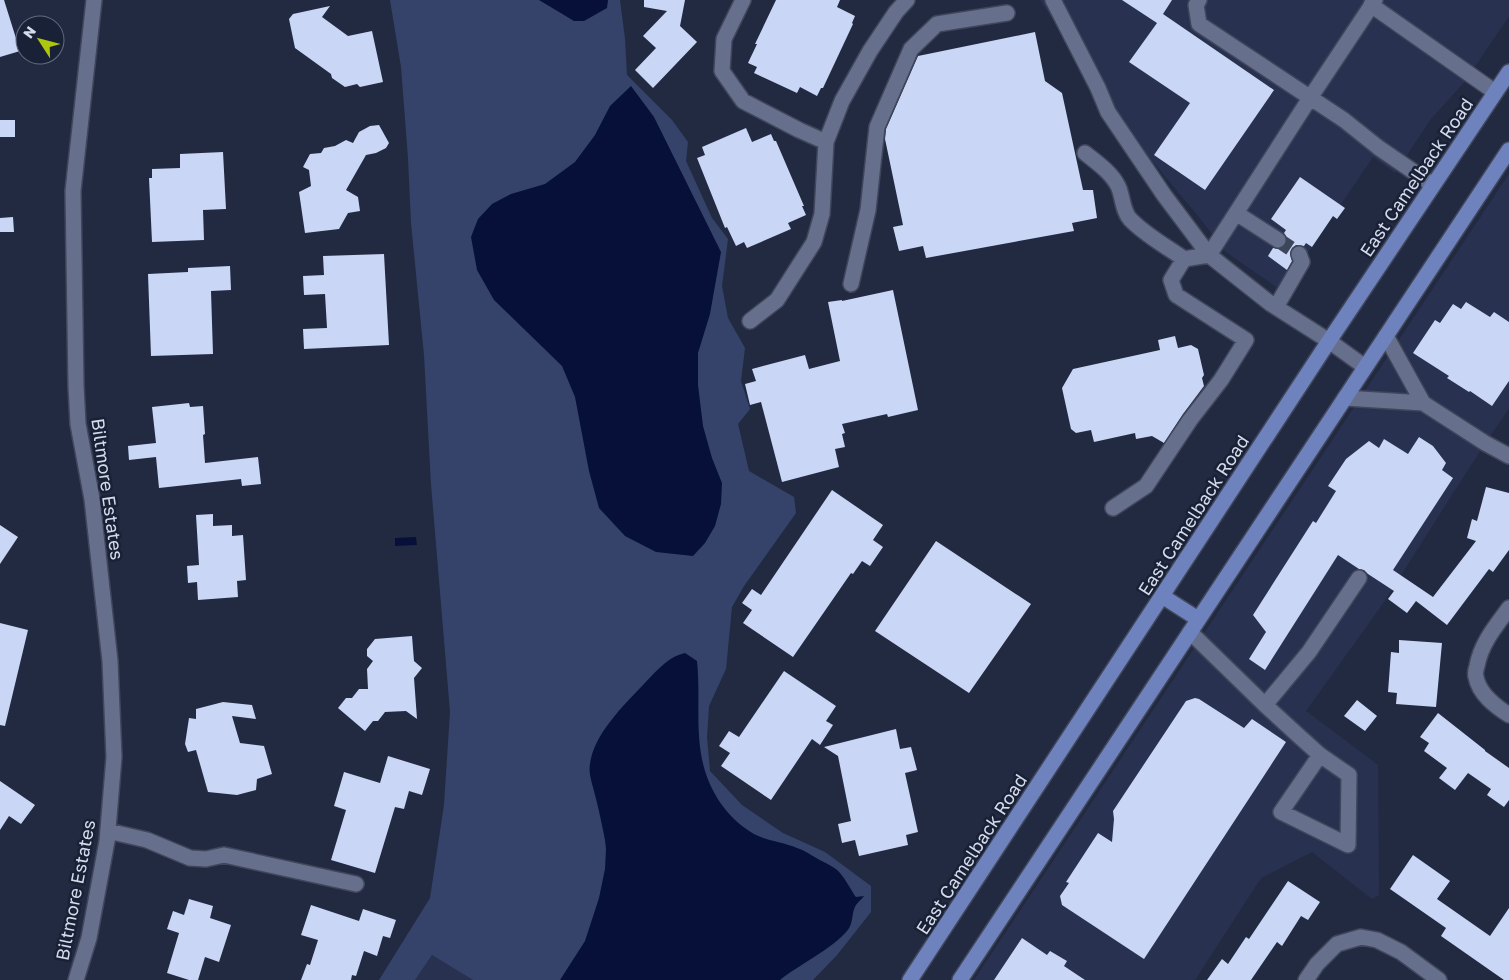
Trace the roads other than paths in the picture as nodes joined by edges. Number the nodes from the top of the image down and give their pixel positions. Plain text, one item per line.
1 (94, 0) edge
2 (743, 0) edge
3 (907, 0) edge
4 (1052, 0) edge
5 (1199, 0) edge
6 (1373, 3) edge
7 (1007, 13) dead end
8 (1509, 72) edge
9 (1495, 92) junction
10 (1310, 98) junction
11 (826, 142) junction
12 (1509, 150) edge
13 (1085, 153) dead end
14 (1433, 185) junction
15 (1236, 213) junction
16 (1278, 240) tunnel mouth
17 (1299, 254) dead end
18 (1209, 255) junction
19 (1184, 258) junction
20 (851, 284) dead end
21 (1276, 307) junction
22 (750, 321) dead end
23 (1386, 336) junction
24 (1329, 341) junction
25 (1365, 367) junction
26 (1345, 398) junction
27 (1423, 403) junction
28 (1509, 456) edge
29 (1113, 508) dead end
30 (1359, 578) dead end
31 (1162, 596) junction
32 (1509, 608) edge
33 (1194, 626) junction
34 (1265, 706) junction
35 (1509, 715) edge
36 (1320, 755) junction
37 (108, 831) junction
38 (356, 884) dead end
39 (76, 980) edge
40 (910, 980) edge
41 (960, 980) edge
42 (1306, 980) edge
43 (1439, 980) edge

1 - 37 street, Biltmore Estates
2 - 11 street
3 - 11 street
4 - 18 street
5 - 10 street
6 - 9 street
6 - 10 street
7 - 20 street
8 - 9 main road, East Camelback Road
9 - 14 main road, East Camelback Road
10 - 14 street
10 - 15 street
11 - 22 street
12 - 23 main road
13 - 19 street
14 - 24 main road, East Camelback Road
15 - 16 street
15 - 18 street
17 - 21 street
18 - 19 street
18 - 21 street
19 - 29 street
21 - 24 street
23 - 25 main road
23 - 27 street
24 - 25 street
24 - 31 main road, East Camelback Road
25 - 26 main road
26 - 27 street
26 - 33 main road
27 - 28 street
30 - 34 street
31 - 33 main road
31 - 40 main road, East Camelback Road
32 - 35 street
33 - 34 street
33 - 41 main road
34 - 36 street
36 - 36 street
37 - 38 street
37 - 39 street, Biltmore Estates
42 - 43 street

